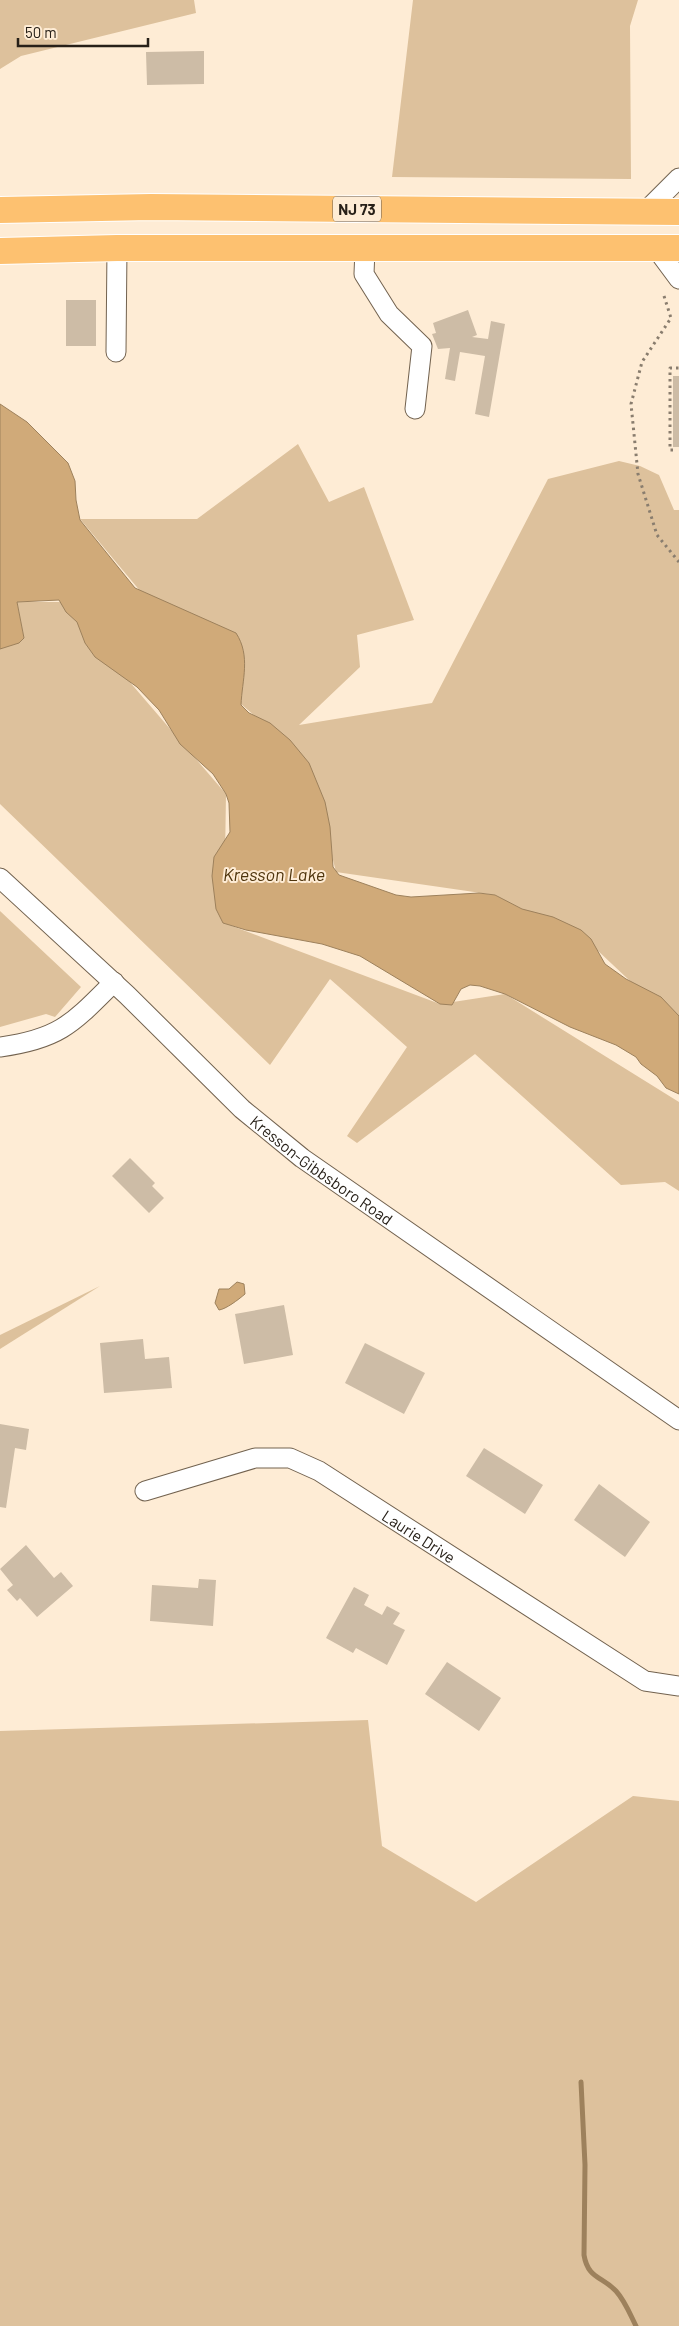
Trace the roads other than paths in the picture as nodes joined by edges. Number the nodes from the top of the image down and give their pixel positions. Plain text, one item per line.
1 (679, 178) edge
2 (0, 210) edge
3 (644, 212) junction
4 (679, 212) edge
5 (118, 248) junction
6 (668, 248) edge
7 (365, 249) junction
8 (0, 251) edge
9 (679, 280) edge
10 (116, 352) dead end
11 (415, 409) dead end
12 (0, 878) edge
13 (114, 982) junction
14 (0, 1047) edge
15 (679, 1420) edge
16 (145, 1491) dead end
17 (679, 1686) edge

1 - 3 street
2 - 3 highway, NJ 73
3 - 4 highway, NJ 73
5 - 7 highway
5 - 8 highway
5 - 10 street
6 - 7 highway
6 - 9 street
7 - 11 street
12 - 13 street, Kresson-Gibbsboro Road
13 - 14 street
13 - 15 street, Kresson-Gibbsboro Road
16 - 17 street, Laurie Drive

